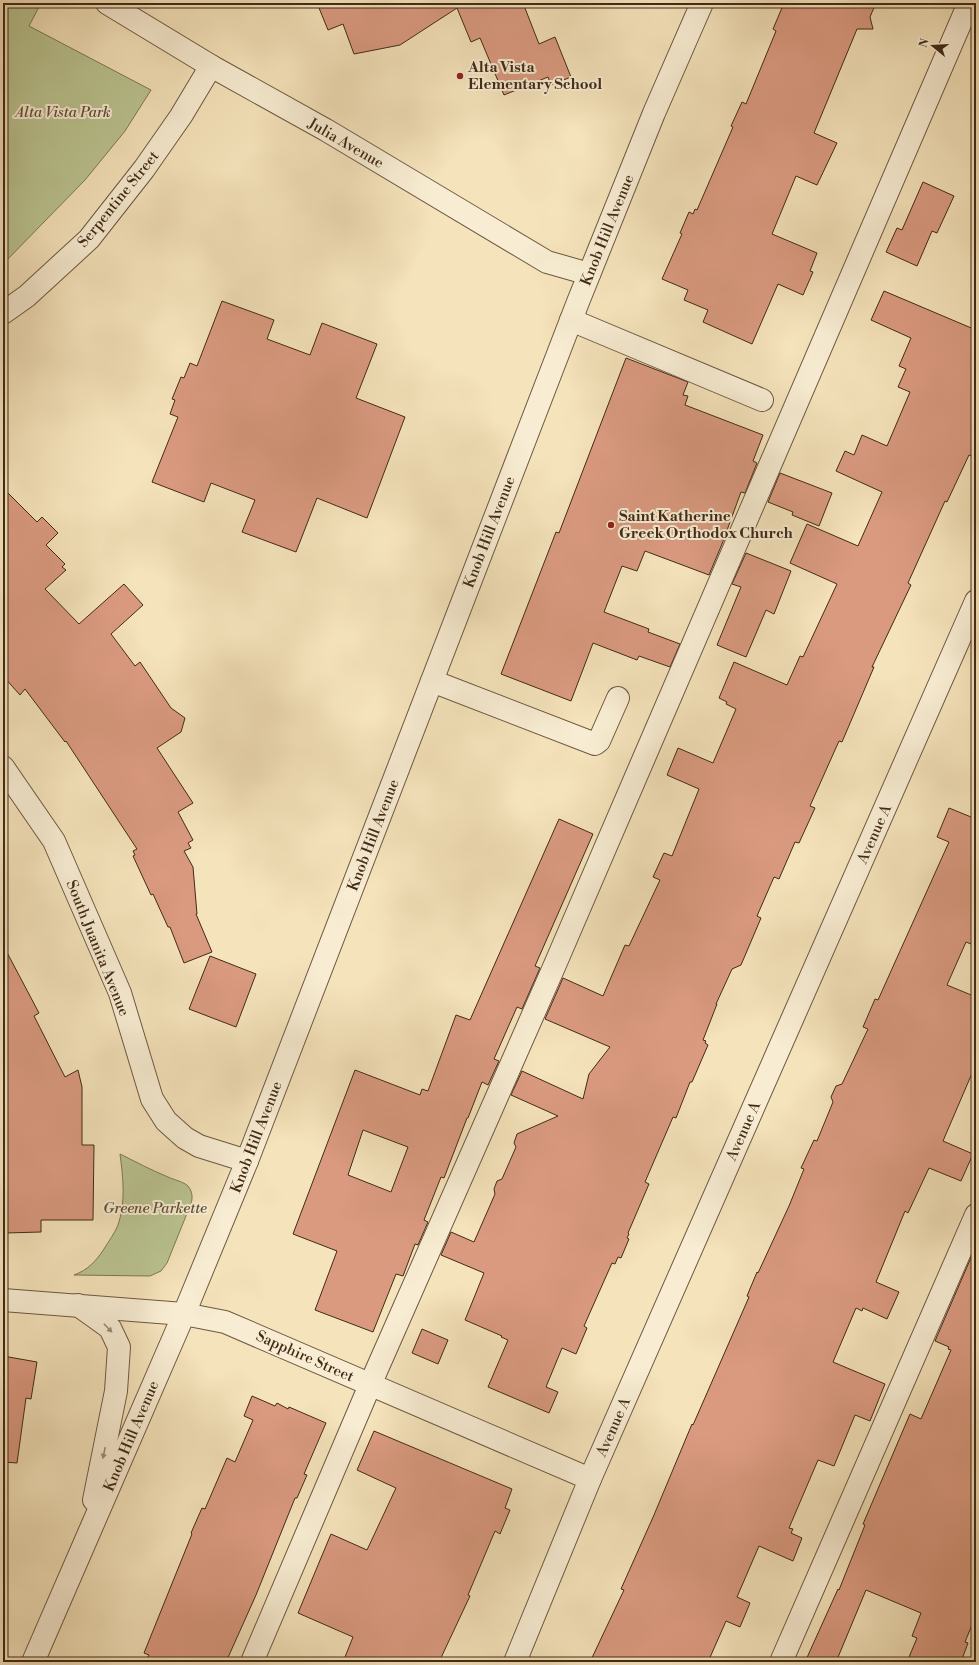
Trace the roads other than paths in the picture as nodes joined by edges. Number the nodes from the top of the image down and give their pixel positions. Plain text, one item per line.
1 (107, 3) edge
2 (702, 3) edge
3 (969, 3) edge
4 (211, 66) junction
5 (589, 274) junction
6 (3, 313) edge
7 (571, 320) junction
8 (762, 400) dead end
9 (976, 601) edge
10 (432, 681) junction
11 (618, 698) dead end
12 (3, 767) edge
13 (247, 1161) junction
14 (976, 1215) edge
15 (3, 1300) edge
16 (77, 1305) junction
17 (184, 1314) junction
18 (370, 1385) junction
19 (590, 1479) junction
20 (85, 1544) junction
21 (33, 1662) edge
22 (252, 1662) edge
23 (515, 1662) edge
24 (781, 1662) edge

1 - 4 street, Julia Avenue
2 - 5 street, Knob Hill Avenue
3 - 18 street
4 - 5 street, Julia Avenue
4 - 6 street, Serpentine Street
5 - 7 street, Knob Hill Avenue
7 - 8 street
7 - 10 street, Knob Hill Avenue
9 - 19 street, Avenue A
10 - 11 street
10 - 13 street, Knob Hill Avenue
12 - 13 street, South Juanita Avenue
13 - 17 street, Knob Hill Avenue
14 - 24 street
15 - 16 street, Sapphire Street
16 - 17 street, Sapphire Street
16 -> 20 street
17 - 18 street, Sapphire Street
17 - 20 street, Knob Hill Avenue
18 - 19 street, Sapphire Street
18 - 22 street
19 - 23 street, Avenue A
20 - 21 street, Knob Hill Avenue

